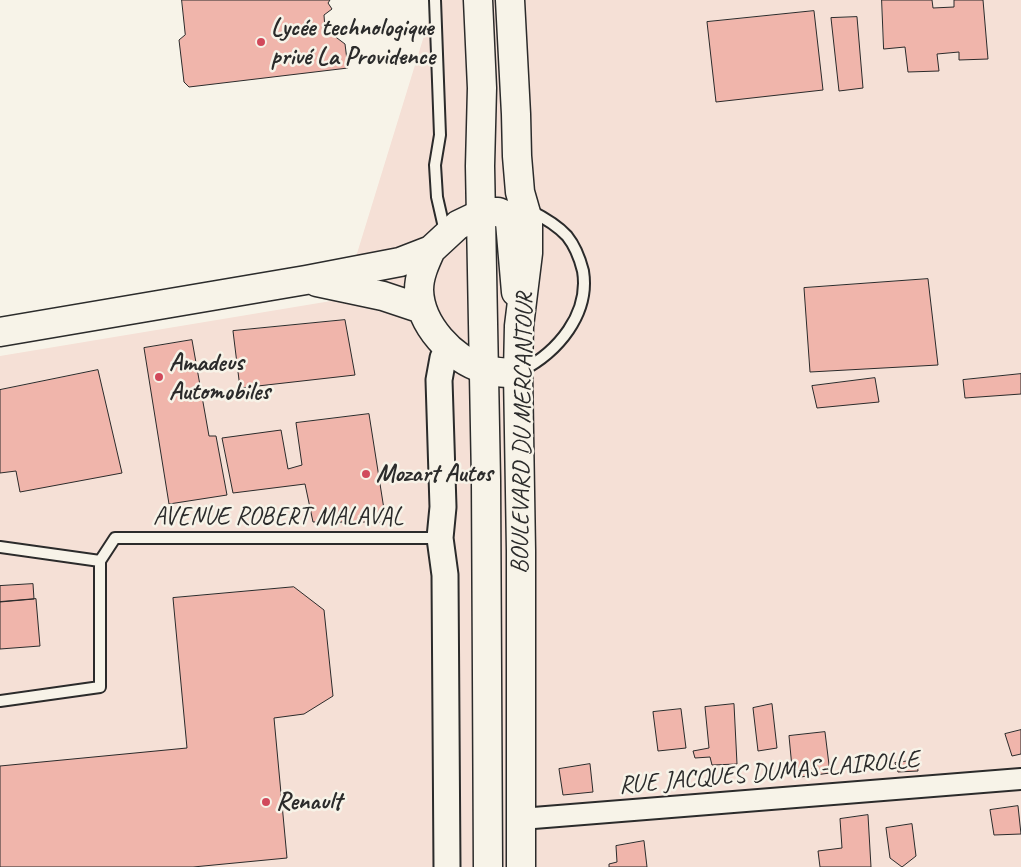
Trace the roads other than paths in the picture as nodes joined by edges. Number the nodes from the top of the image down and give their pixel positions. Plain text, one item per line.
1 (435, 0) edge
2 (478, 0) edge
3 (510, 0) edge
4 (524, 208) junction
5 (481, 214) junction
6 (438, 242) junction
7 (306, 280) junction
8 (422, 309) junction
9 (519, 326) junction
10 (0, 332) edge
11 (450, 349) junction
12 (484, 370) junction
13 (518, 373) junction
14 (440, 538) junction
15 (0, 547) edge
16 (100, 561) junction
17 (0, 701) edge
18 (1021, 779) edge
19 (521, 819) junction
20 (447, 867) edge
21 (488, 867) edge
22 (521, 867) edge

1 - 6 lane
2 - 5 main road, BOULEVARD DU MERCANTOUR
3 - 4 main road, BOULEVARD DU MERCANTOUR
4 - 9 main road, BOULEVARD DU MERCANTOUR
4 - 13 lane
5 - 6 main road
5 - 9 main road
5 - 12 main road, BOULEVARD DU MERCANTOUR
6 - 7 main road
6 - 8 main road
7 - 8 main road
7 - 10 main road
8 - 11 main road
9 - 13 main road, BOULEVARD DU MERCANTOUR
11 - 12 main road
11 - 14 street
12 - 13 main road
12 - 21 main road, BOULEVARD DU MERCANTOUR
13 - 19 main road, BOULEVARD DU MERCANTOUR
14 - 16 lane, AVENUE ROBERT MALAVAL
14 - 20 street
15 - 16 lane
16 - 17 lane
18 - 19 street, RUE JACQUES DUMAS-LAIROLLE
19 - 22 main road, BOULEVARD DU MERCANTOUR

